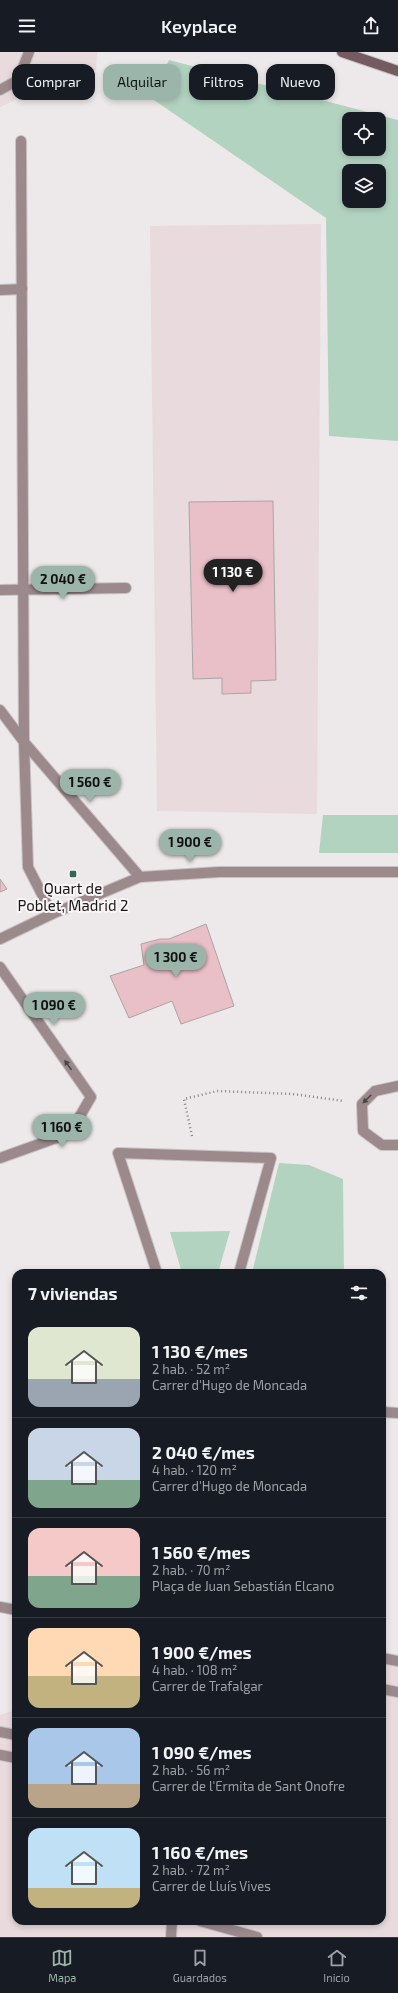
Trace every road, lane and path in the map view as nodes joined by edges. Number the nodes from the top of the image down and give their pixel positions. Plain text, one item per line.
1 (29, 52) edge
2 (342, 52) edge
3 (398, 71) edge
4 (0, 90) edge
5 (21, 140) dead end
6 (22, 289) junction
7 (0, 290) edge
8 (126, 588) dead end
9 (0, 590) edge
10 (23, 590) junction
11 (0, 710) edge
12 (24, 742) junction
13 (398, 872) edge
14 (140, 877) junction
15 (52, 914) junction
16 (0, 939) edge
17 (0, 966) edge
18 (398, 1086) edge
19 (362, 1104) junction
20 (398, 1144) edge
21 (196, 1155) junction
22 (0, 1158) edge
23 (156, 1269) edge
24 (240, 1269) edge
25 (386, 1412) edge
26 (398, 1412) edge
27 (0, 1607) edge
28 (12, 1609) edge
29 (386, 1659) edge
30 (398, 1662) edge
31 (386, 1690) edge
32 (398, 1692) edge
33 (0, 1732) edge
34 (12, 1734) edge
35 (0, 1755) edge
36 (12, 1757) edge
37 (172, 1925) edge
38 (214, 1925) edge
39 (171, 1937) edge
40 (257, 1937) edge

1 - 4 street
2 - 3 main road
5 - 6 street
6 - 7 street
6 - 10 street
8 - 10 street
9 - 10 street
10 - 12 street
11 - 12 street
12 - 14 street
12 - 15 street
13 - 14 street
14 - 15 street
15 - 16 street
22 -> 17 street
18 -> 19 street
19 - 20 street
19 - 21 path
21 - 23 street
21 - 24 street
25 - 26 street
27 - 28 street
29 - 30 street
31 - 32 street
33 - 34 street
35 - 36 street
37 - 39 street
38 - 40 street

